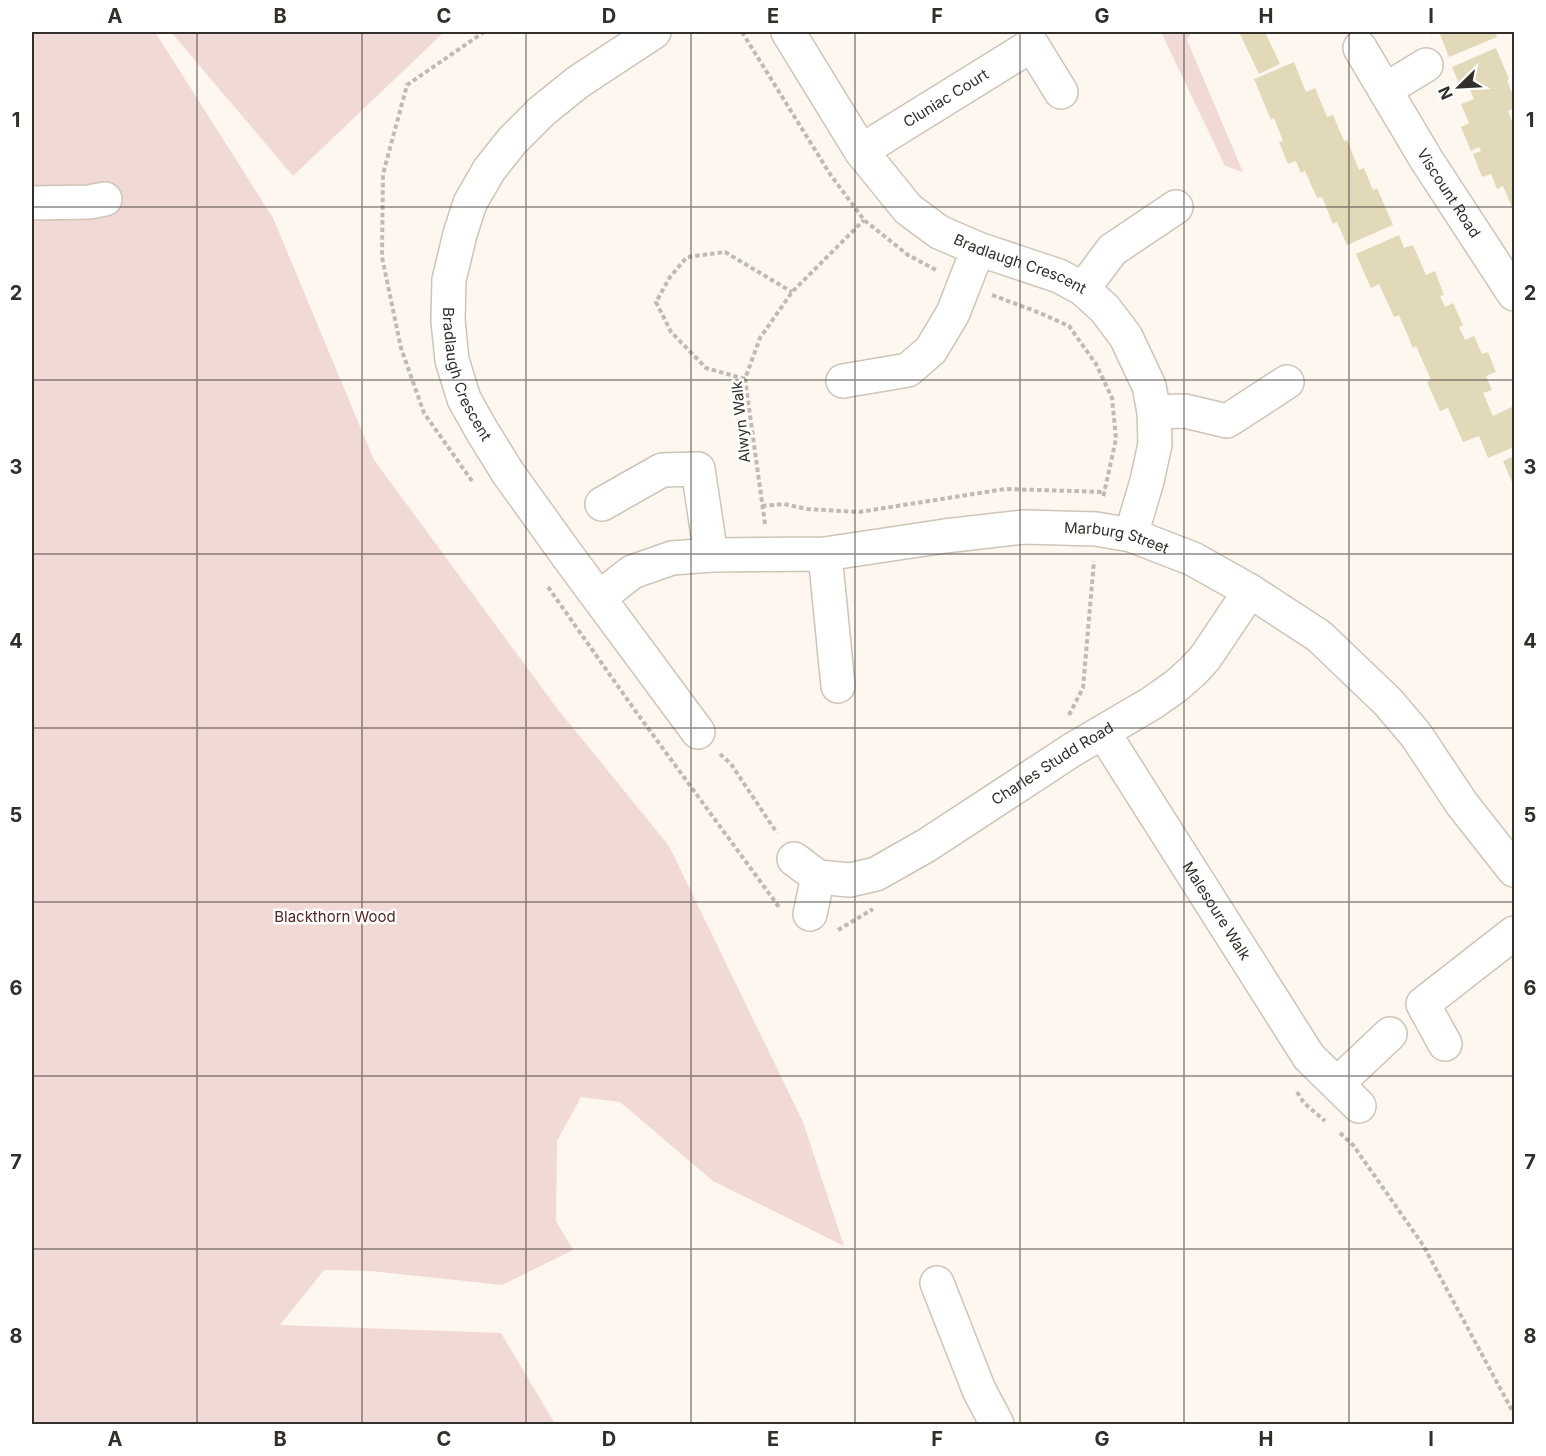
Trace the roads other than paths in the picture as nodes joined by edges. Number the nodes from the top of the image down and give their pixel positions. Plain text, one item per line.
1 (654, 32) edge
2 (788, 32) edge
3 (1028, 38) edge
4 (1360, 48) dead end
5 (1426, 66) dead end
6 (1385, 90) junction
7 (1061, 92) dead end
8 (861, 151) junction
9 (105, 199) dead end
10 (32, 203) edge
11 (1176, 207) dead end
12 (978, 249) junction
13 (1083, 290) junction
14 (1515, 294) edge
15 (843, 381) dead end
16 (1287, 382) dead end
17 (1155, 412) junction
18 (602, 504) dead end
19 (1131, 535) junction
20 (825, 554) junction
21 (711, 555) junction
22 (1250, 591) junction
23 (599, 598) junction
24 (838, 686) dead end
25 (698, 732) road end
26 (1103, 732) junction
27 (1515, 870) edge
28 (809, 918) road end
29 (1515, 933) edge
30 (1390, 1035) dead end
31 (1445, 1044) dead end
32 (936, 1283) dead end
33 (997, 1425) edge

1 - 23 street, Bradlaugh Crescent
2 - 8 street, Bradlaugh Crescent
3 - 7 street, Cluniac Court
3 - 8 street, Cluniac Court
4 - 6 street, Viscount Road
5 - 6 street
6 - 14 street, Viscount Road
8 - 12 street, Bradlaugh Crescent
9 - 10 street
11 - 13 street
12 - 13 street, Bradlaugh Crescent
12 - 15 street
13 - 17 street, Bradlaugh Crescent
16 - 17 street
17 - 19 street, Bradlaugh Crescent
18 - 21 street
19 - 20 street, Marburg Street
19 - 22 street, Marburg Street
20 - 21 street, Marburg Street
20 - 24 street
21 - 23 street, Marburg Street
22 - 26 street, Charles Studd Road
22 - 27 street, Marburg Street
23 - 25 street, Bradlaugh Crescent
26 - 28 street, Charles Studd Road
26 - 30 street, Malesoure Walk
29 - 31 street
32 - 33 street

